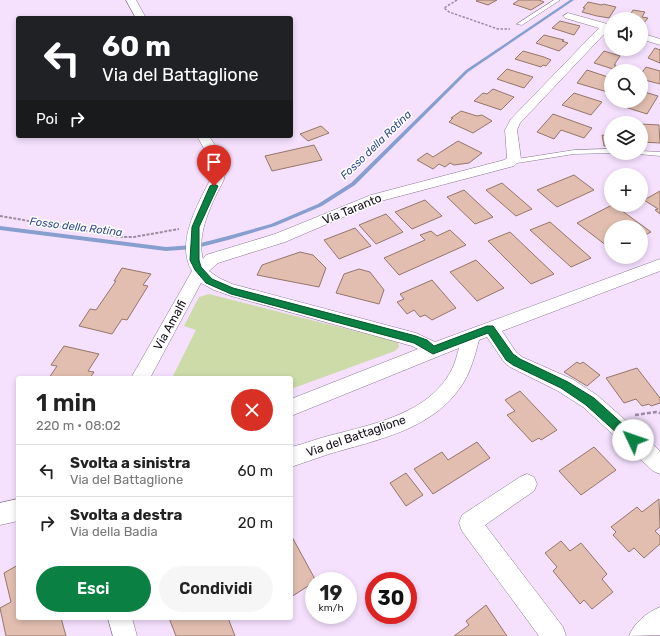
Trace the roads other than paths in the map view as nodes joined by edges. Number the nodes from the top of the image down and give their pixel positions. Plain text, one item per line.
1 (131, 0) edge
2 (557, 0) edge
3 (140, 16) edge
4 (568, 16) dead end
5 (520, 24) road end
6 (604, 27) edge
7 (604, 32) edge
8 (648, 37) edge
9 (659, 39) edge
10 (204, 138) edge
11 (604, 151) edge
12 (648, 153) edge
13 (660, 154) edge
14 (511, 162) junction
15 (660, 265) edge
16 (200, 271) junction
17 (490, 328) junction
18 (472, 335) junction
19 (433, 350) junction
20 (141, 376) edge
21 (293, 407) edge
22 (293, 456) edge
23 (660, 464) edge
24 (527, 484) dead end
25 (16, 510) edge
26 (0, 514) edge
27 (660, 619) edge
28 (121, 620) edge
29 (125, 636) edge
30 (554, 636) edge
31 (641, 636) edge

1 - 3 street
2 - 5 lane
4 - 6 street
7 - 14 street
8 - 9 street
10 - 16 street
11 - 14 lane, Via Taranto
12 - 13 lane
14 - 16 street, Via Taranto
15 - 17 street
16 - 19 street
16 - 20 street, Via Amalfi
17 - 18 street
17 - 23 street
18 - 19 street
18 - 22 street, Via del Battaglione
19 - 21 street
24 - 30 street
25 - 26 street
27 - 31 street
28 - 29 street

